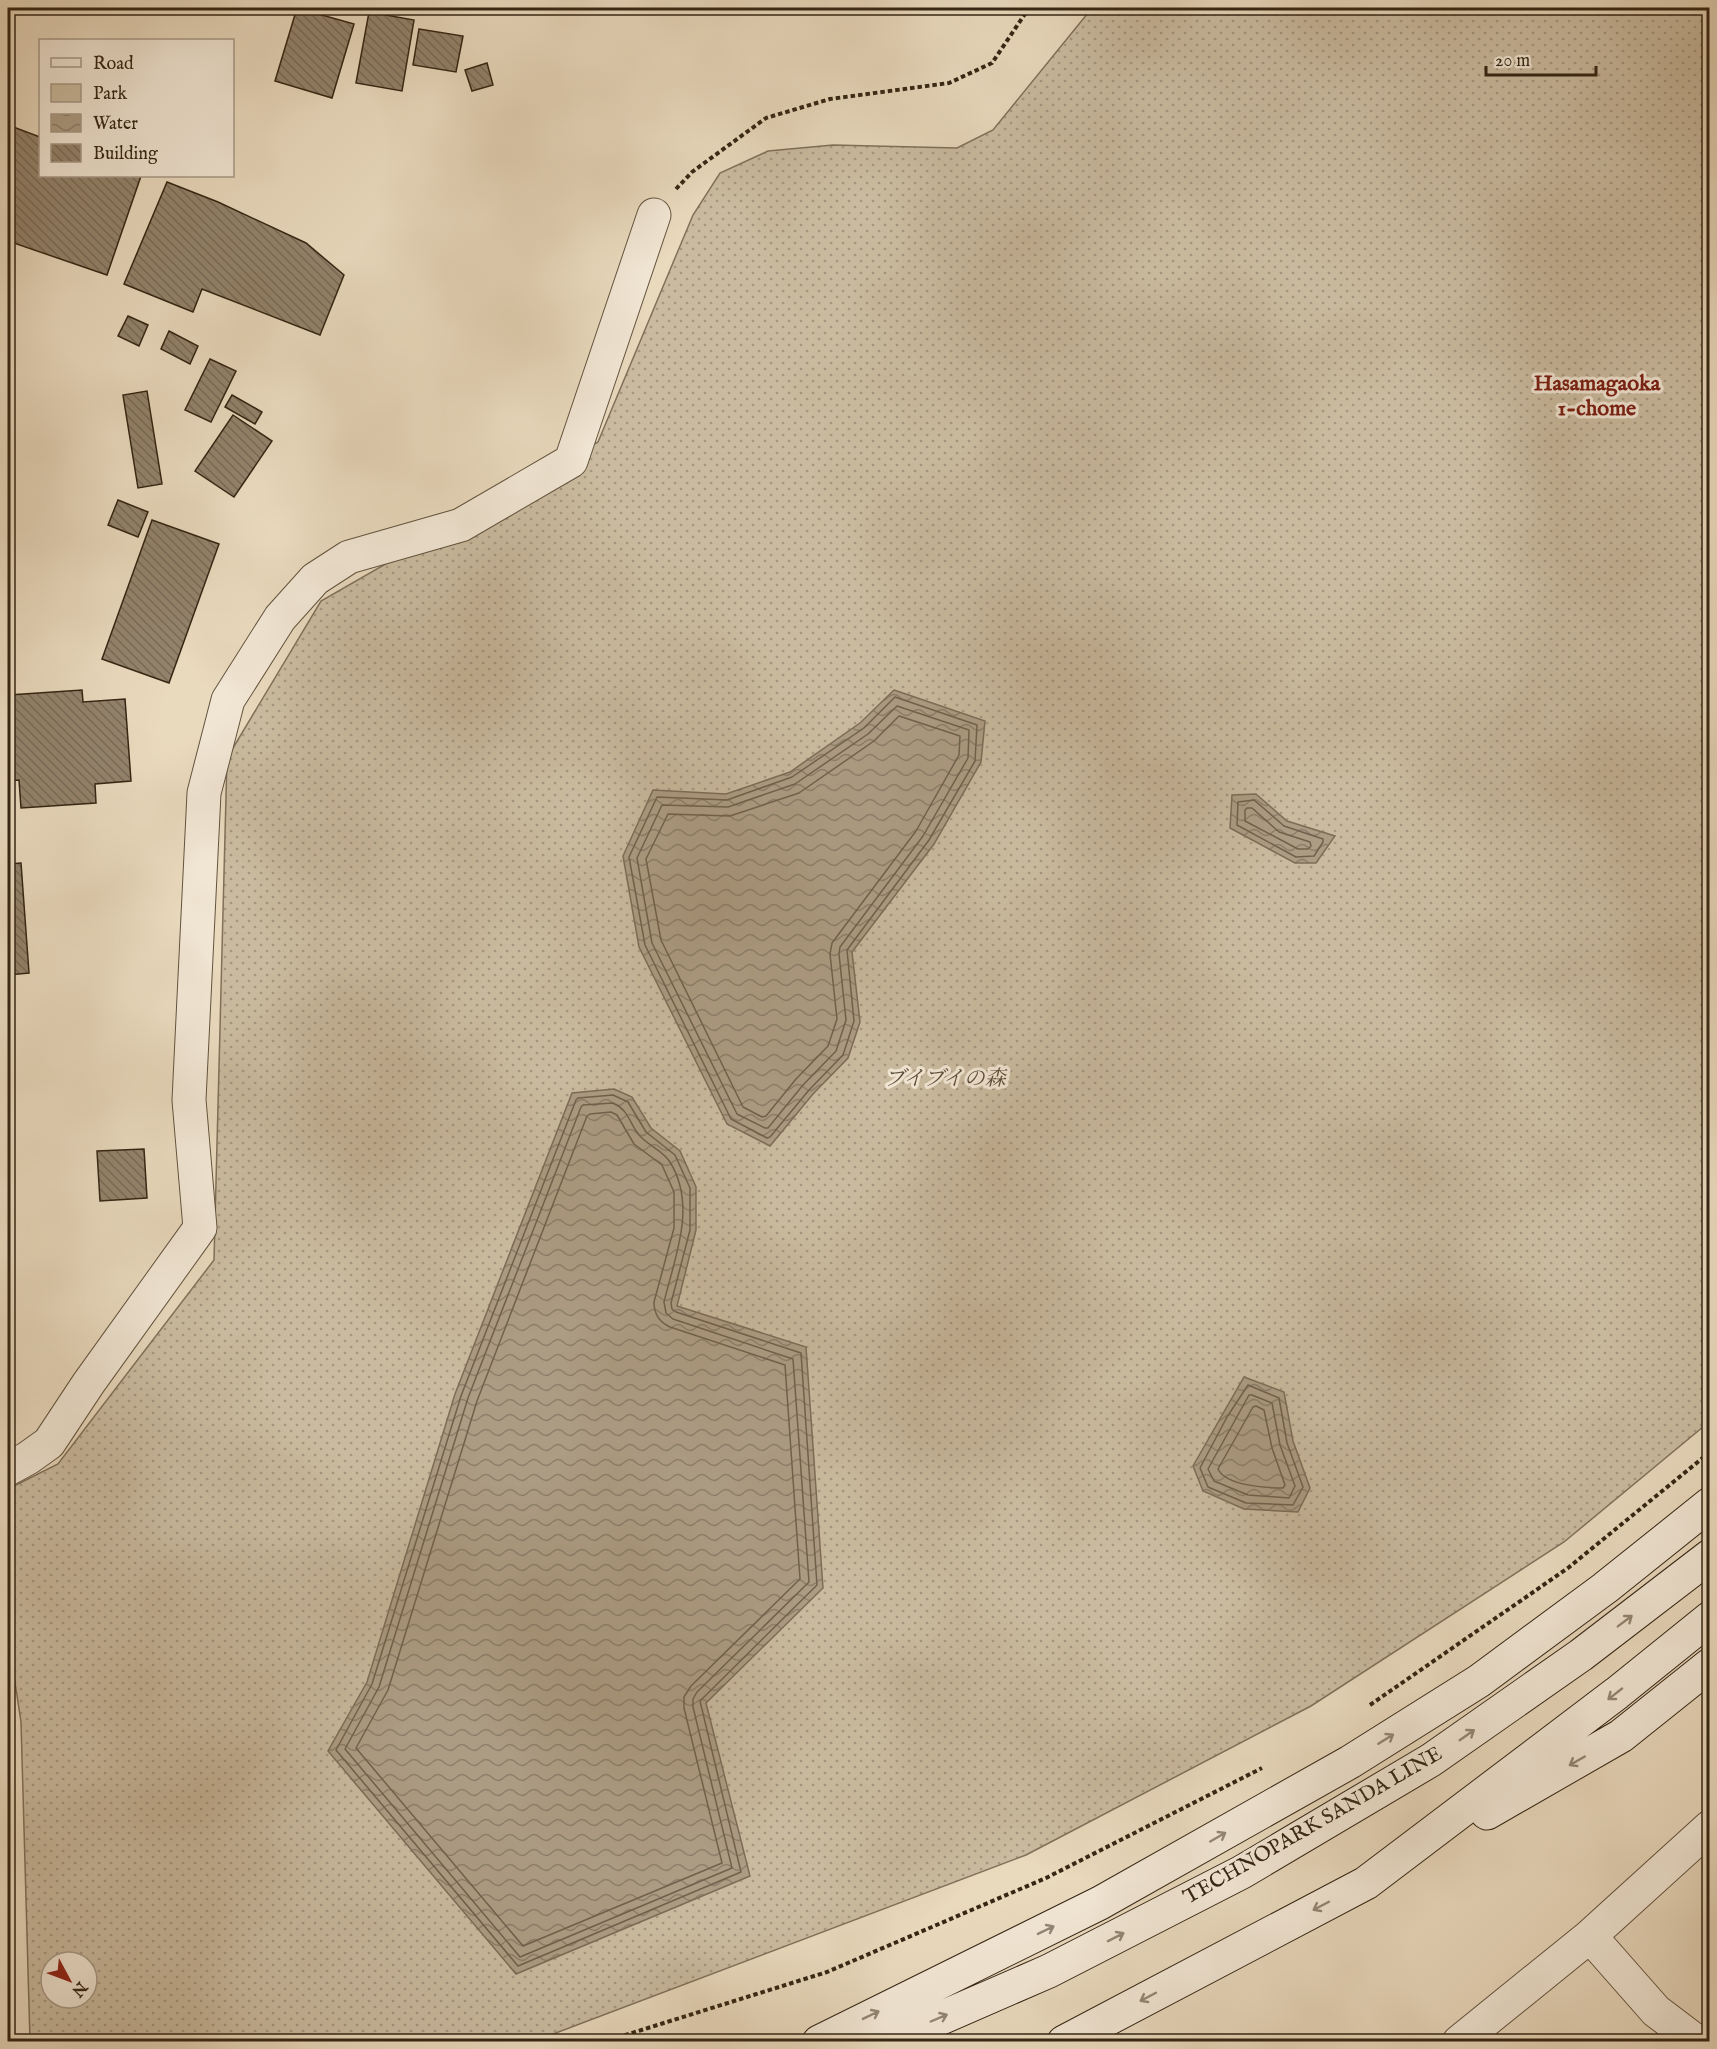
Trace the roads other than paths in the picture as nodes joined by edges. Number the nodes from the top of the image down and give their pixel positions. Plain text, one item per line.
1 (654, 215) road end
2 (8, 1468) edge
3 (1710, 1504) edge
4 (1710, 1557) edge
5 (1710, 1618) edge
6 (1710, 1665) edge
7 (1710, 1827) edge
8 (1366, 1883) junction
9 (1590, 1936) junction
10 (819, 2042) edge
11 (885, 2042) edge
12 (1064, 2042) edge
13 (1460, 2042) edge
14 (1697, 2042) edge

1 - 2 main road
10 -> 3 main road
11 -> 4 main road, TECHNOPARK SANDA LINE
5 -> 8 main road
6 -> 8 main road
7 - 9 main road
8 -> 12 main road
9 - 13 main road
9 - 14 main road

